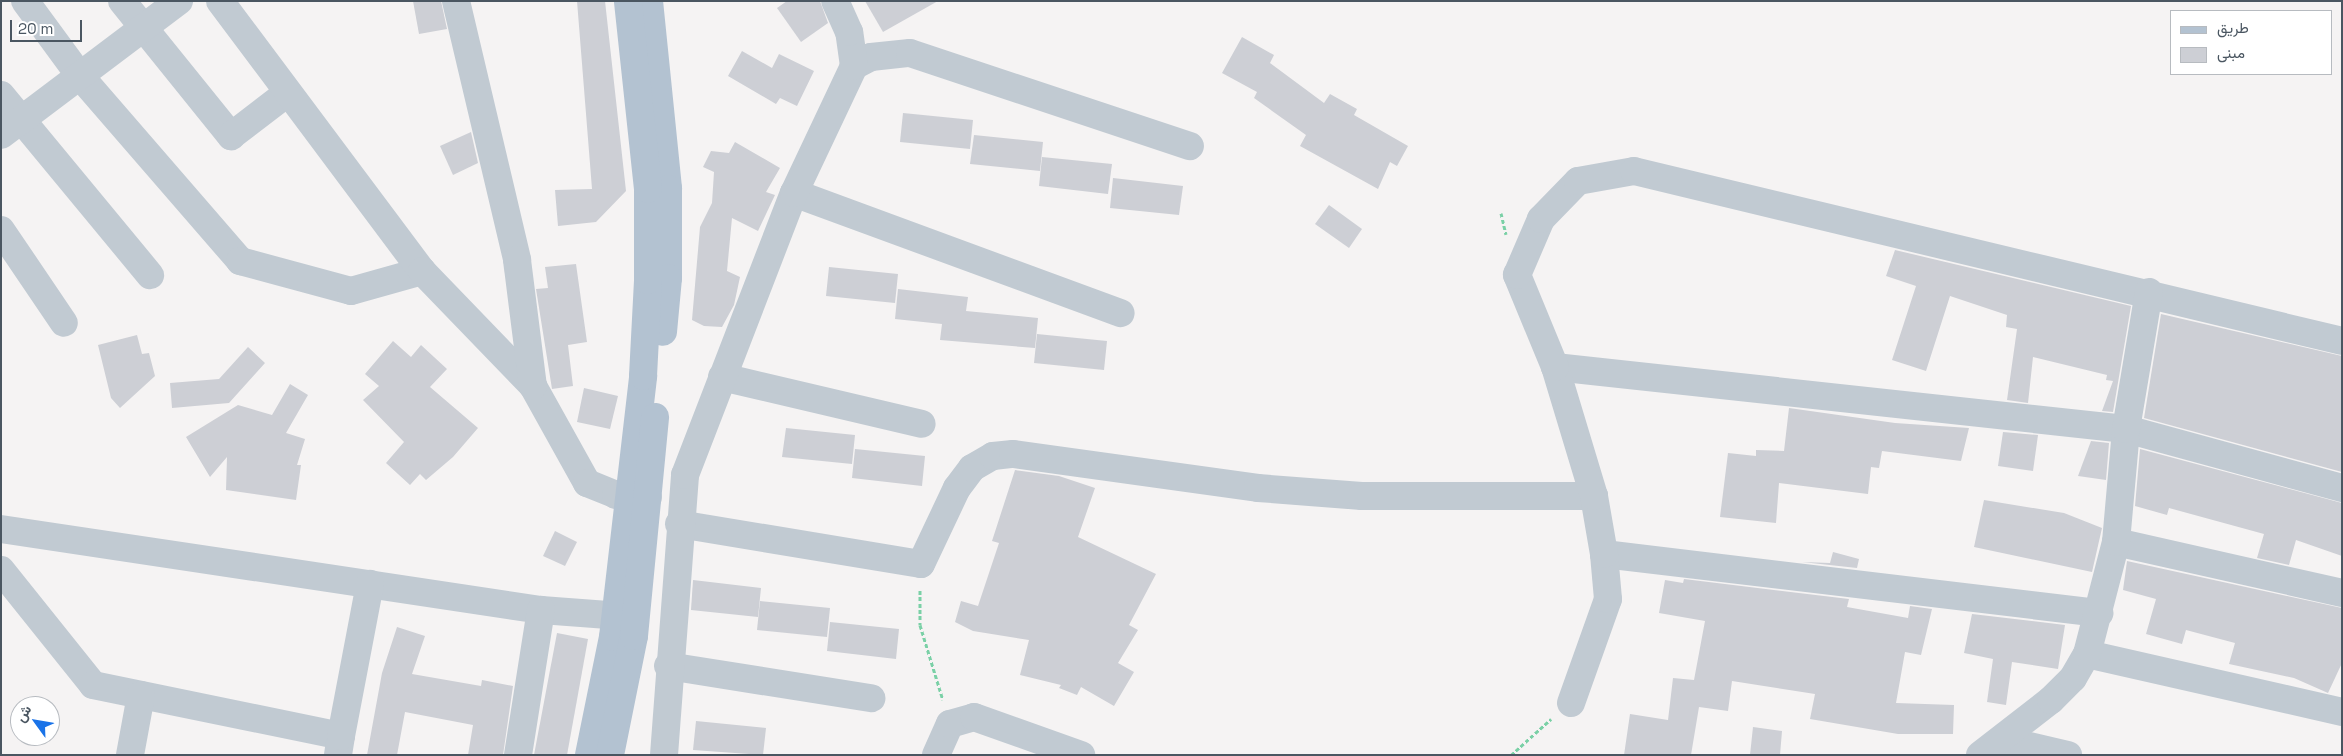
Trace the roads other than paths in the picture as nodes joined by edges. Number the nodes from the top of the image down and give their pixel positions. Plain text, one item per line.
1 (25, 1) edge
2 (122, 1) edge
3 (179, 1) edge
4 (220, 1) edge
5 (456, 1) edge
6 (628, 1) edge
7 (649, 1) edge
8 (835, 1) edge
9 (143, 29) junction
10 (854, 66) junction
11 (80, 76) junction
12 (287, 93) junction
13 (1, 95) edge
14 (11, 128) edge
15 (1190, 146) dead end
16 (794, 193) junction
17 (1, 230) edge
18 (422, 271) junction
19 (150, 275) dead end
20 (2149, 292) junction
21 (1121, 313) dead end
22 (64, 323) dead end
23 (2342, 341) edge
24 (1556, 367) junction
25 (722, 377) junction
26 (533, 386) junction
27 (922, 424) dead end
28 (2126, 429) junction
29 (641, 467) junction
30 (685, 475) junction
31 (2342, 488) edge
32 (1594, 496) junction
33 (637, 497) junction
34 (679, 524) junction
35 (1, 529) edge
36 (2116, 542) junction
37 (1604, 554) junction
38 (1, 570) edge
39 (370, 584) junction
40 (2342, 593) edge
41 (541, 610) junction
42 (2100, 613) junction
43 (624, 618) junction
44 (2087, 654) junction
45 (668, 666) junction
46 (140, 695) junction
47 (871, 698) dead end
48 (1571, 703) road end
49 (2342, 712) edge
50 (2004, 740) junction
51 (340, 745) edge
52 (130, 755) edge
53 (518, 755) edge
54 (589, 755) edge
55 (610, 755) edge
56 (664, 755) edge
57 (936, 755) edge
58 (1081, 755) edge
59 (1980, 755) edge
60 (2068, 755) edge

1 - 11 street
2 - 9 street
3 - 9 street
4 - 12 street
5 - 26 street
6 - 29 main road
7 - 29 main road
8 - 10 street
9 - 11 street
9 - 12 street
10 - 15 street
10 - 16 street
11 - 14 street
11 - 18 street
12 - 18 street
13 - 14 street
14 - 19 street
16 - 21 street
16 - 25 street
17 - 22 street
18 - 26 street
20 - 23 street
20 - 24 street
20 - 28 street
24 - 28 street
24 - 32 street
25 - 27 street
25 - 30 street
26 - 33 street
28 - 31 street
28 - 36 street
29 - 30 street
29 - 33 main road
30 - 34 street
32 - 34 street
32 - 37 street
33 - 43 main road
34 - 45 street
35 - 39 street
36 - 40 street
36 - 42 street
37 - 42 street
37 - 48 street
38 - 46 street
39 - 41 street
39 - 51 street
41 - 43 street
41 - 53 street
42 - 44 street
43 - 54 main road
43 - 55 main road
44 - 49 street
44 - 50 street
45 - 47 street
45 - 56 street
46 - 51 street
46 - 52 street
50 - 59 street
50 - 60 street
57 - 58 street

